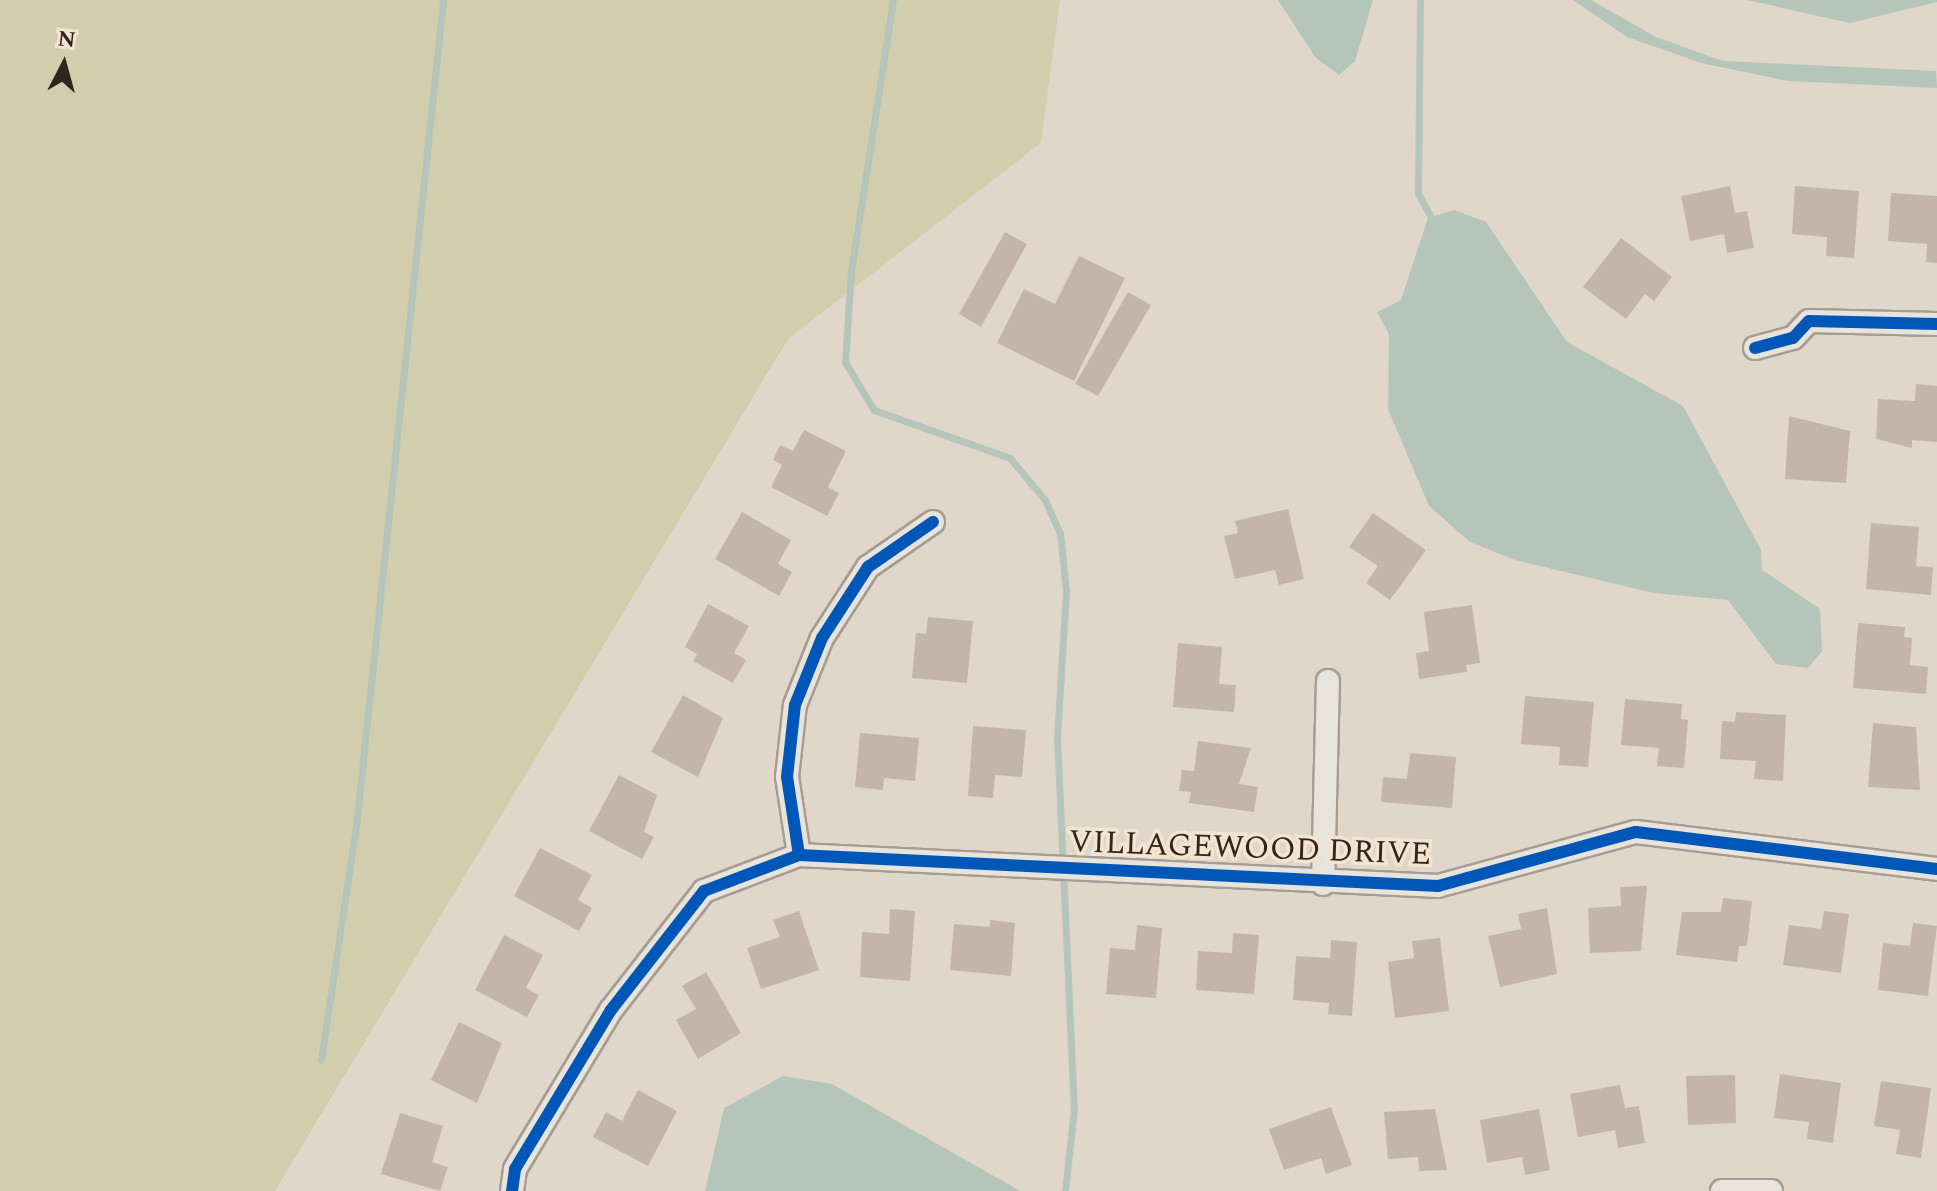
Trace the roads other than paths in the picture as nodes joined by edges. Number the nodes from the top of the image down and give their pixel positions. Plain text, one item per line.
1 (1937, 324) edge
2 (1755, 348) dead end
3 (933, 522) dead end
4 (1328, 681) dead end
5 (799, 855) junction
6 (1937, 869) edge
7 (1323, 884) junction
8 (512, 1191) edge
9 (1722, 1191) edge
10 (1771, 1191) edge

1 - 2 street
3 - 5 street
4 - 7 street
5 - 7 street, VILLAGEWOOD DRIVE
5 - 8 street, VILLAGEWOOD DRIVE
6 - 7 street, VILLAGEWOOD DRIVE
9 - 10 street

